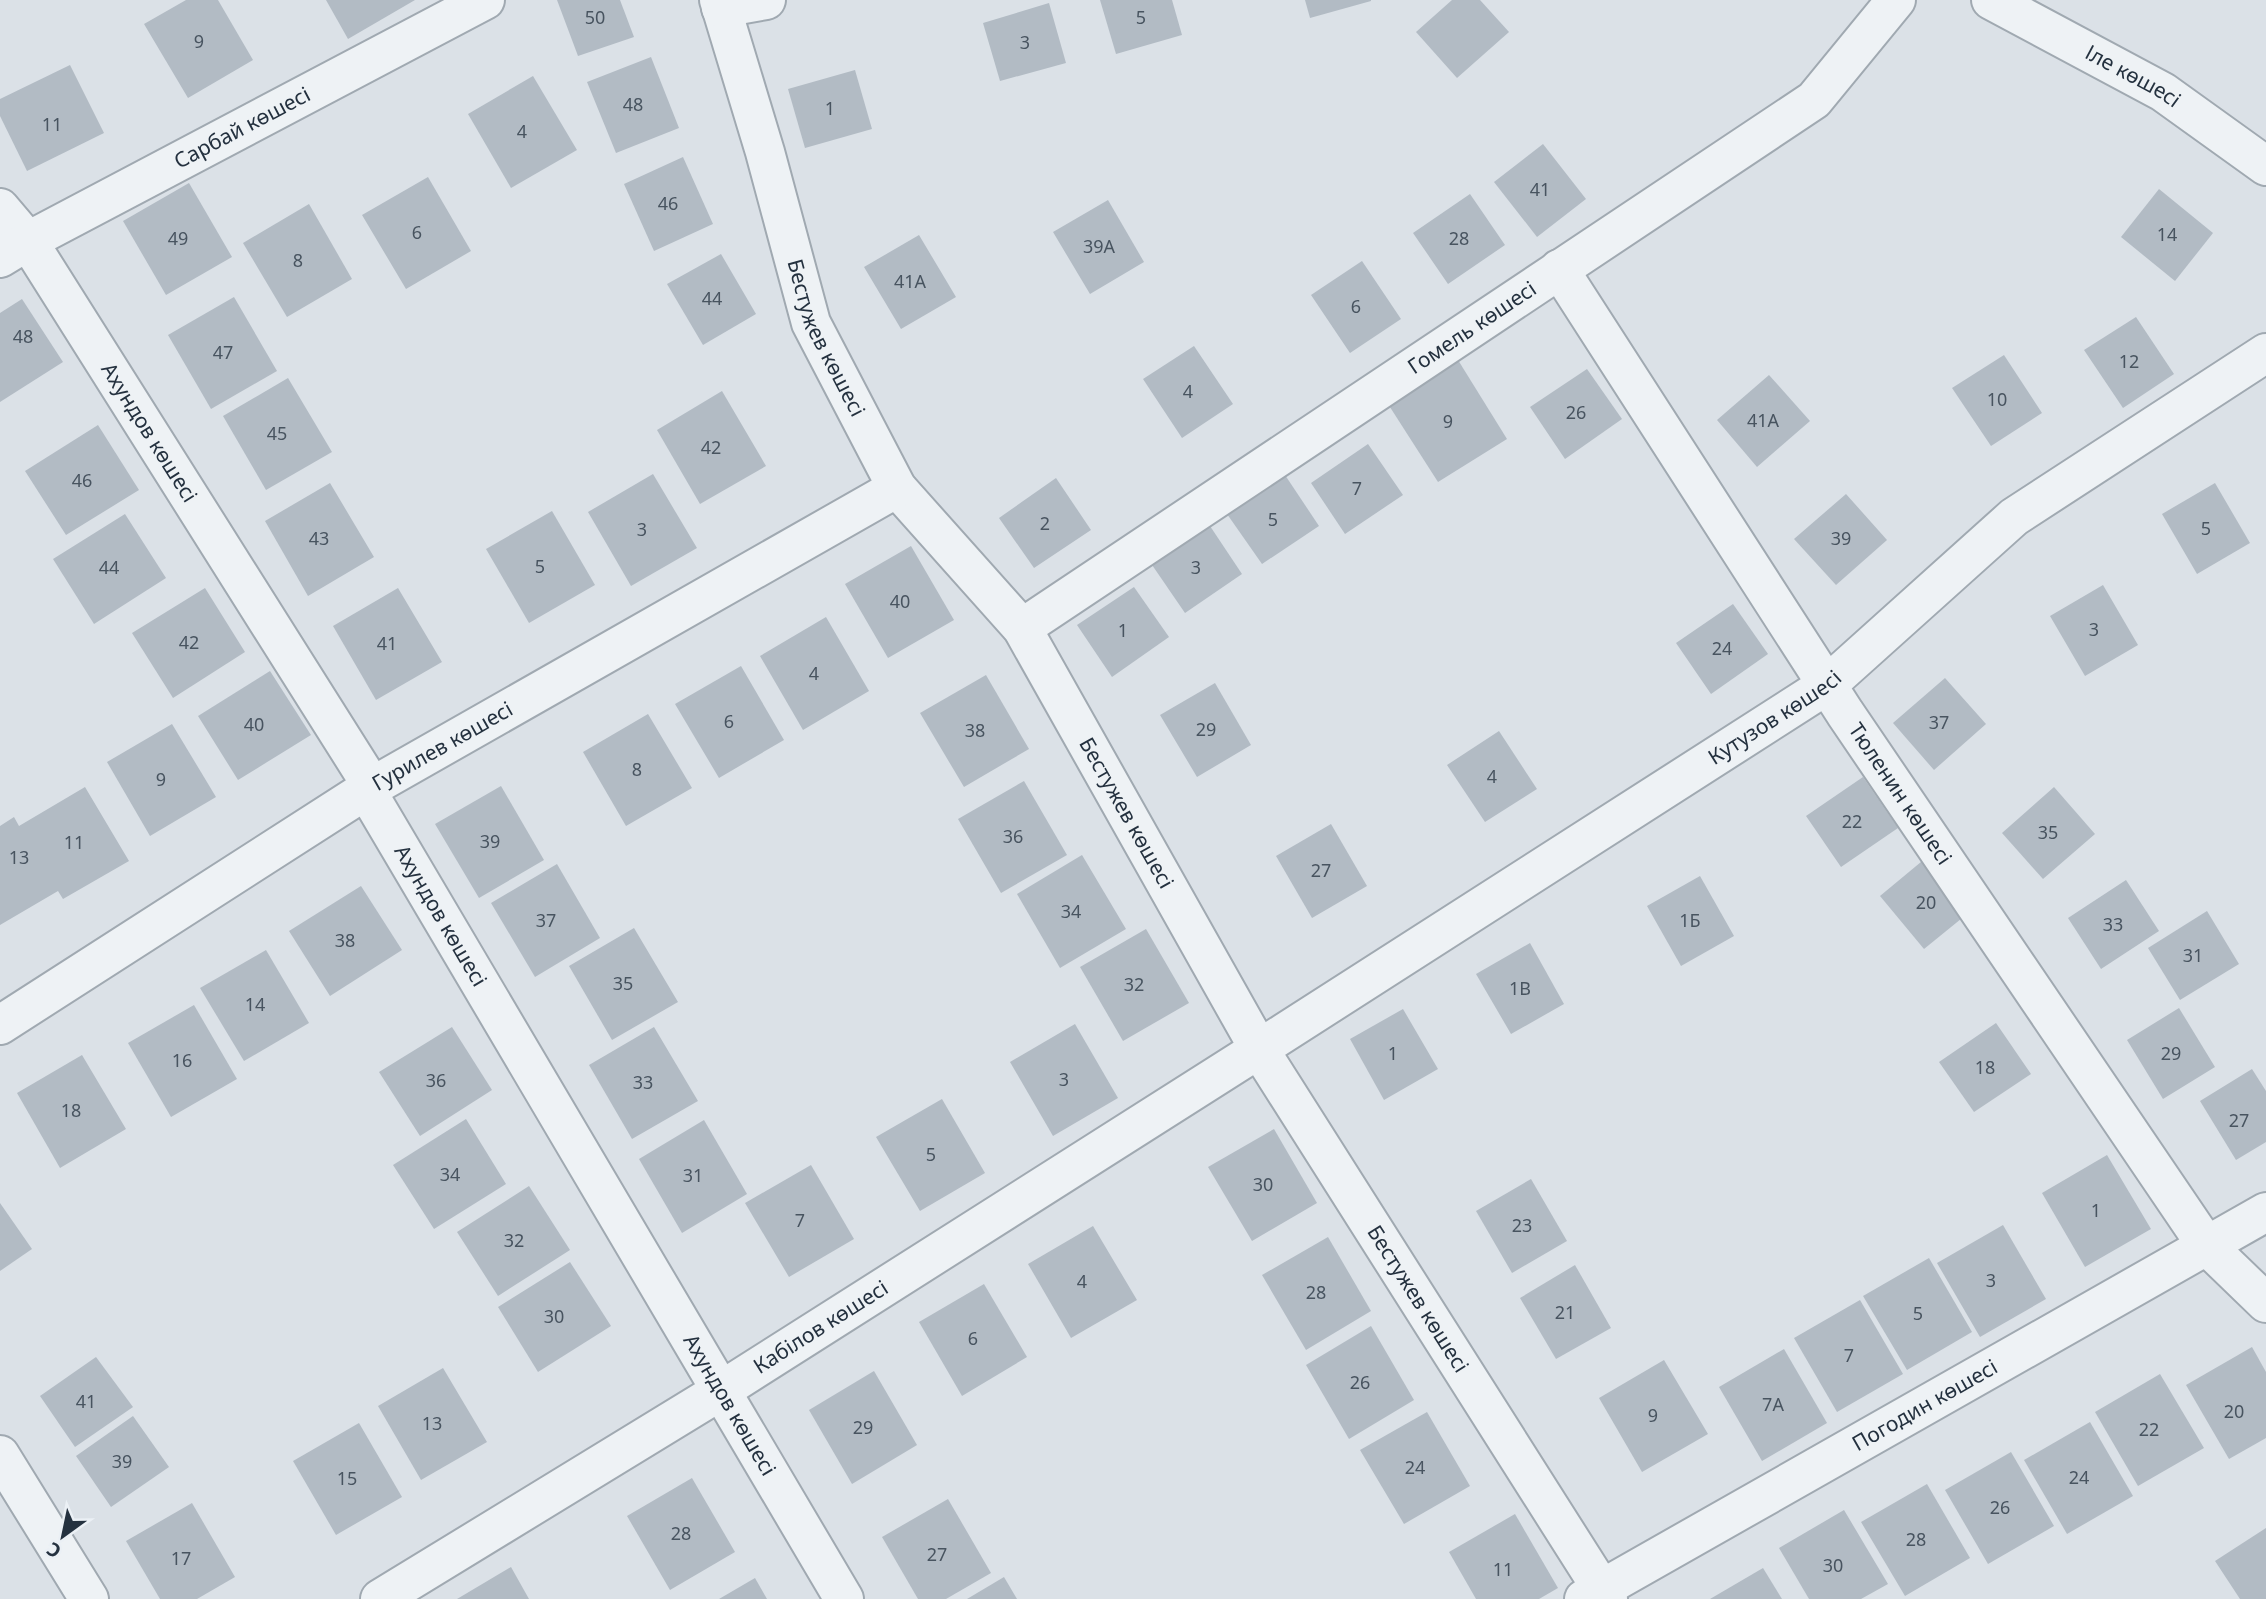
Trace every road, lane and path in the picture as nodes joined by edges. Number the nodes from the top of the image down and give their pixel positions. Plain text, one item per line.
1 (485, 0) edge
2 (766, 0) edge
3 (1896, 0) edge
4 (1991, 0) edge
5 (720, 4) edge
6 (2266, 166) edge
7 (0, 208) edge
8 (14, 249) edge
9 (1559, 269) junction
10 (2266, 353) edge
11 (897, 488) junction
12 (1022, 628) junction
13 (1827, 685) junction
14 (366, 790) junction
15 (0, 1025) edge
16 (1259, 1049) junction
17 (2266, 1212) edge
18 (2206, 1245) junction
19 (2266, 1303) edge
20 (722, 1390) junction
21 (0, 1455) edge
22 (1598, 1595) edge
23 (89, 1599) edge
24 (380, 1599) edge
25 (844, 1599) edge

1 - 8 street, Сарбай көшесі
2 - 5 street
3 - 9 street, Гомель көшесі
4 - 6 street, Іле көшесі
5 - 11 street, Бестужев көшесі
7 - 8 street, Ахундов көшесі
8 - 14 street, Ахундов көшесі
9 - 12 street, Гомель көшесі
9 - 13 street, Тюленин көшесі
10 - 13 street, Кутузов көшесі
11 - 12 street, Бестужев көшесі
11 - 14 street, Гурилев көшесі
12 - 16 street, Бестужев көшесі
13 - 16 street, Кутузов көшесі
13 - 18 street, Тюленин көшесі
14 - 15 street, Гурилев көшесі
14 - 20 street, Ахундов көшесі
16 - 20 street, Кабілов көшесі
16 - 22 street, Бестужев көшесі
17 - 18 street, Погодин көшесі
18 - 19 street, Тюленин көшесі
18 - 22 street, Погодин көшесі
20 - 24 street, Кабілов көшесі
20 - 25 street, Ахундов көшесі
21 - 23 street

